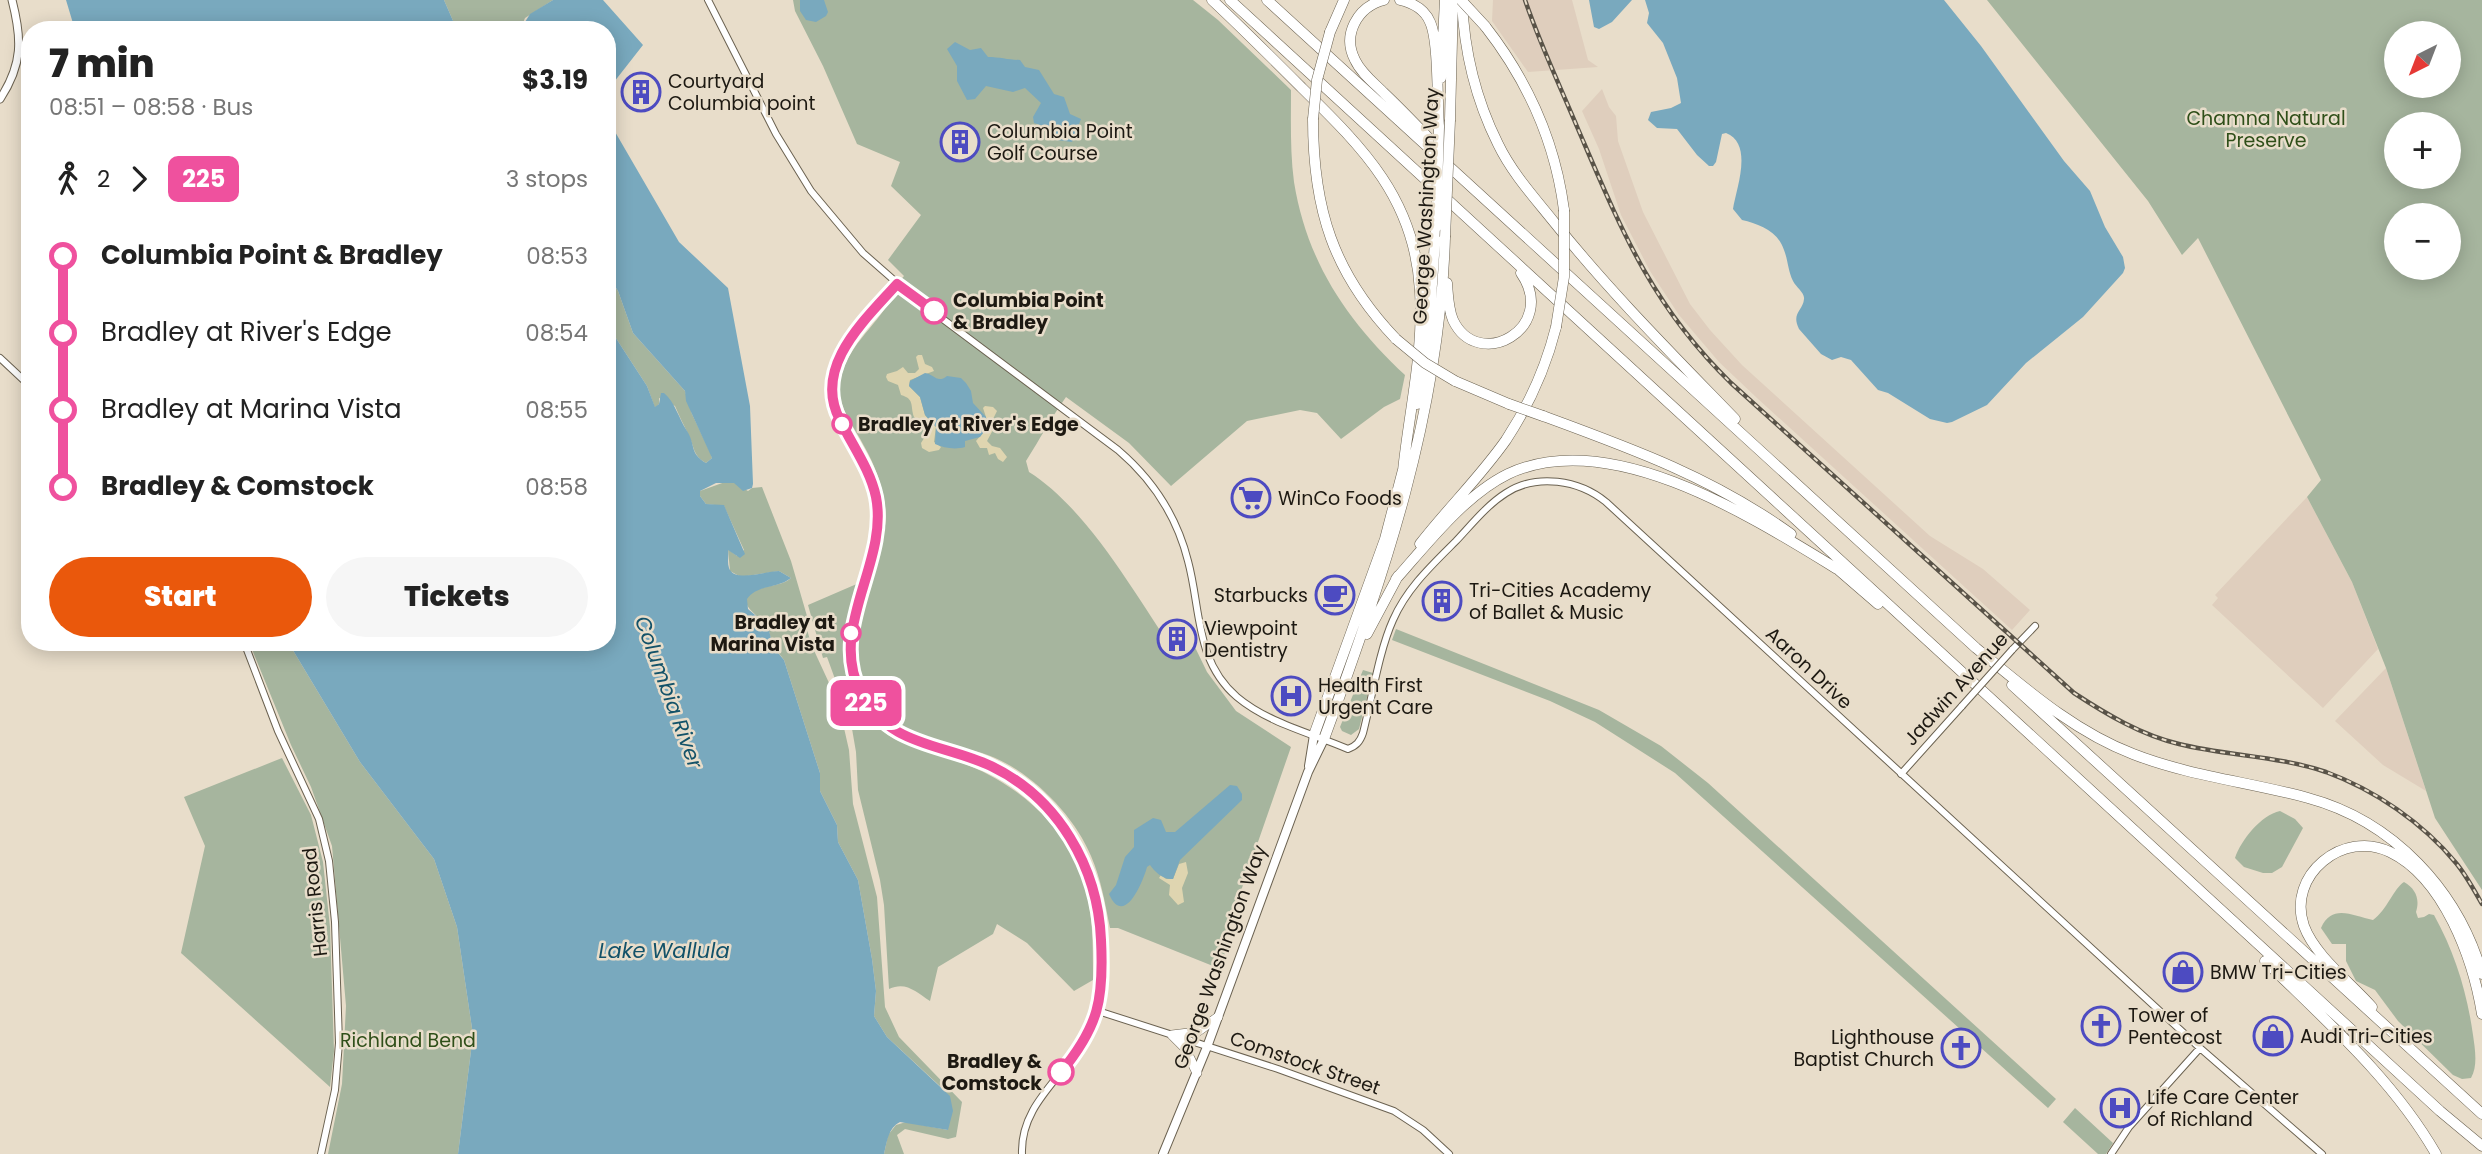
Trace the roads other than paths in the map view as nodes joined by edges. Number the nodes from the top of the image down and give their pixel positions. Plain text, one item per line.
1 (12, 0) edge
2 (708, 0) edge
3 (1213, 0) edge
4 (1230, 0) edge
5 (1267, 0) edge
6 (1344, 0) edge
7 (1384, 0) edge
8 (1400, 0) edge
9 (1445, 0) edge
10 (1453, 0) edge
11 (1461, 0) edge
12 (0, 99) edge
13 (1439, 127) junction
14 (1505, 218) junction
15 (1445, 239) junction
16 (1490, 239) junction
17 (897, 284) junction
18 (0, 358) edge
19 (21, 378) edge
20 (1403, 471) junction
21 (1798, 485) junction
22 (1838, 569) junction
23 (1396, 579) junction
24 (2035, 626) dead end
25 (1976, 648) junction
26 (247, 651) edge
27 (1351, 667) junction
28 (1971, 681) junction
29 (1319, 737) junction
30 (1901, 774) junction
31 (2194, 888) junction
32 (2482, 974) edge
33 (1098, 1011) junction
34 (2482, 1014) edge
35 (1218, 1017) junction
36 (1172, 1035) junction
37 (2405, 1045) junction
38 (1207, 1046) junction
39 (2200, 1048) junction
40 (1197, 1073) junction
41 (2482, 1114) edge
42 (2482, 1146) edge
43 (321, 1154) edge
44 (1022, 1154) edge
45 (1163, 1154) edge
46 (1449, 1154) edge
47 (2111, 1154) edge
48 (2322, 1154) edge
49 (2435, 1154) edge

1 - 12 main road
2 - 17 street
3 - 20 highway
4 - 16 highway
5 - 14 highway
6 - 22 highway, bridge
7 - 14 highway
8 - 13 highway
9 - 13 highway, George Washington Way
10 - 15 highway, George Washington Way, bridge
11 - 21 highway
11 - 23 highway, bridge
13 - 20 highway, George Washington Way, bridge
14 - 21 highway
15 - 16 highway
15 - 27 highway, George Washington Way
16 - 28 highway
17 - 29 street
17 - 33 street
18 - 19 street
20 - 29 highway, George Washington Way
21 - 25 highway
22 - 23 highway
22 - 28 highway
23 - 27 highway
24 - 30 street, Jadwin Avenue, bridge
25 - 32 highway
25 - 37 highway
26 - 43 street, Harris Road
27 - 29 highway, George Washington Way
28 - 31 highway
29 - 30 street, Aaron Drive
29 - 35 main road, George Washington Way
30 - 39 street, Aaron Drive
31 - 42 highway
31 - 49 highway
33 - 36 street, Comstock Street
33 - 44 street
34 - 37 highway
35 - 36 highway
35 - 38 main road, George Washington Way
36 - 38 street, Comstock Street
36 - 40 highway
37 - 41 highway
38 - 40 main road, George Washington Way
38 - 46 street, Comstock Street
39 - 47 street
39 - 48 street, Aaron Drive
40 - 45 main road, George Washington Way

